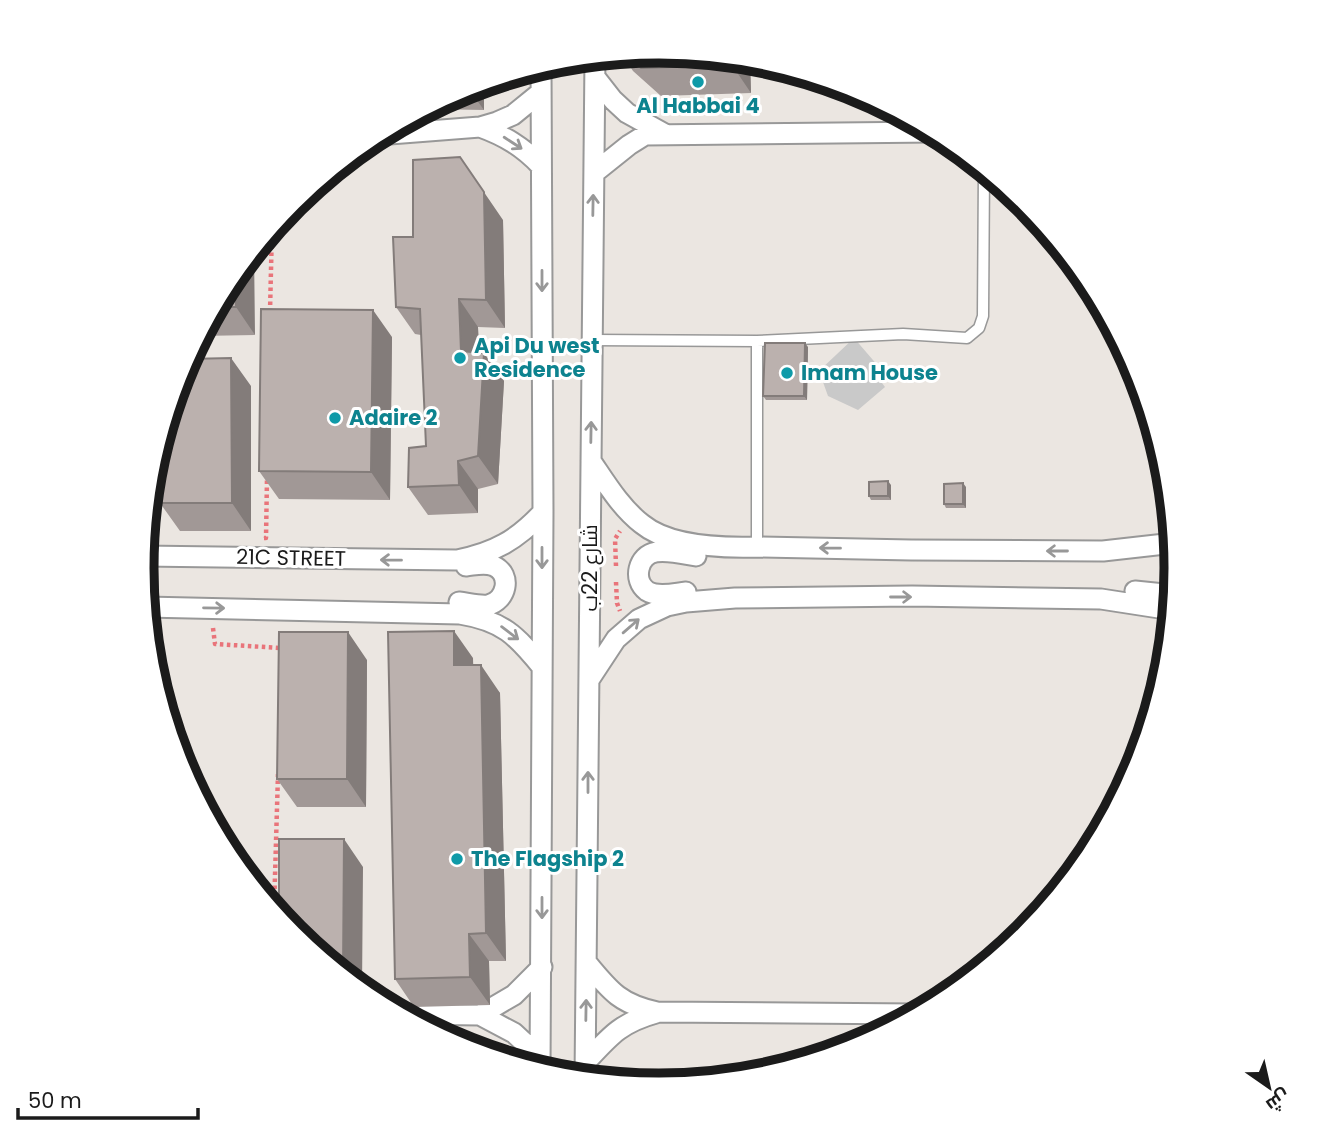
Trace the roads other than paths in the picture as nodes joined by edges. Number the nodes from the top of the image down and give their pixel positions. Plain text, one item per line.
1 (595, 67) edge
2 (541, 77) edge
3 (540, 93) junction
4 (480, 127) junction
5 (914, 132) edge
6 (404, 133) edge
7 (666, 135) junction
8 (541, 166) junction
9 (594, 173) junction
10 (984, 181) edge
11 (592, 340) junction
12 (757, 341) junction
13 (591, 461) junction
14 (542, 512) junction
15 (1163, 544) edge
16 (757, 547) junction
17 (732, 548) junction
18 (1103, 551) junction
19 (154, 556) edge
20 (1164, 556) edge
21 (440, 560) junction
22 (1163, 594) edge
23 (734, 598) junction
24 (1101, 599) junction
25 (156, 607) edge
26 (1162, 608) edge
27 (407, 612) junction
28 (542, 667) junction
29 (589, 680) junction
30 (587, 963) junction
31 (541, 967) junction
32 (657, 1013) junction
33 (423, 1014) edge
34 (480, 1015) junction
35 (891, 1016) edge
36 (535, 1058) edge
37 (540, 1059) edge
38 (585, 1068) edge
39 (587, 1068) edge

1 - 7 street
1 - 9 street, شارع 22ب
2 - 3 street
3 - 4 street
3 - 8 street
4 - 6 street
4 -> 8 street
5 - 7 street
7 - 9 street
8 -> 14 street
11 -> 9 street, شارع 22ب
10 - 12 lane
11 - 12 lane
13 -> 11 street, شارع 22ب
12 - 16 lane
13 - 17 street
13 - 29 street, شارع 22ب
14 - 21 street, 21C STREET
14 -> 28 street
15 - 18 street
16 - 17 street
18 -> 16 street
17 - 23 street
18 - 20 street
21 -> 19 street, 21C STREET
21 - 27 street, 21C STREET
22 - 24 street
23 -> 24 street
29 -> 23 street
24 - 26 street
25 -> 27 street, 21C STREET
27 -> 28 street, 21C STREET
28 -> 31 street
30 -> 29 street, شارع 22ب
30 - 32 street
38 -> 30 street, شارع 22ب
31 - 34 street
31 - 37 street
32 - 35 street
32 - 39 street
33 - 34 street
34 - 36 street

